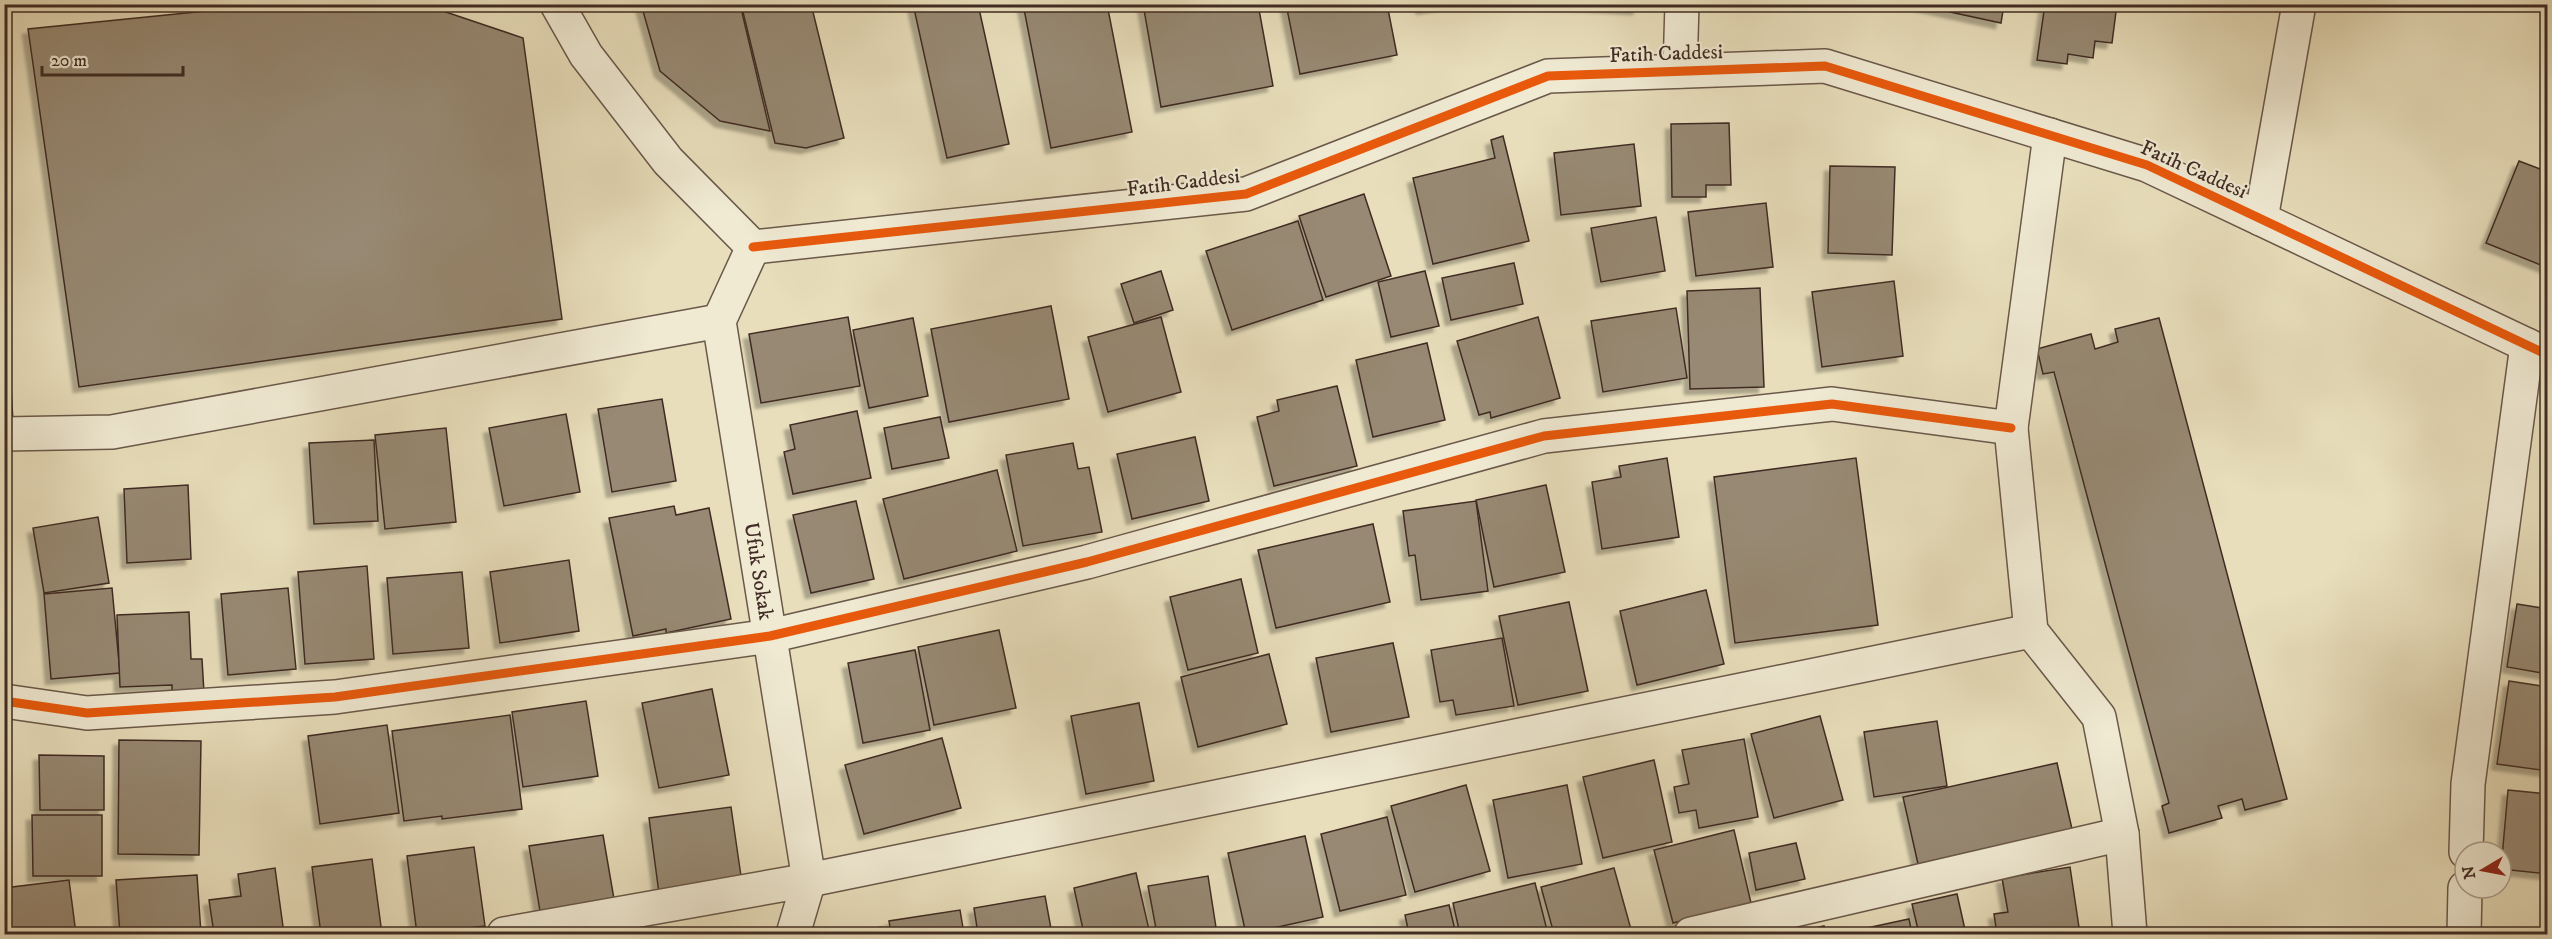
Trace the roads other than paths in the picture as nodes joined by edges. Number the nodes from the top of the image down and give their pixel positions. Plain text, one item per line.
1 (557, 4) edge
2 (1682, 4) edge
3 (2299, 4) edge
4 (1680, 71) junction
5 (2050, 135) junction
6 (2261, 219) junction
7 (753, 247) junction
8 (719, 321) junction
9 (2537, 350) edge
10 (2012, 428) junction
11 (4, 434) edge
12 (2031, 631) junction
13 (770, 636) junction
14 (4, 700) edge
15 (2122, 834) junction
16 (2466, 840) edge
17 (809, 880) junction
18 (2465, 900) edge
19 (504, 934) edge
20 (793, 934) edge
21 (1691, 934) edge
22 (2130, 934) edge
23 (2464, 934) edge

1 - 7 street
2 - 4 street
3 - 6 street
4 - 5 street, Fatih Caddesi
4 - 7 street, Fatih Caddesi
5 - 6 street, Fatih Caddesi
5 - 10 street
6 - 9 street, Fatih Caddesi
7 - 8 street
8 - 11 street
8 - 13 street, Ufuk Sokak
9 - 16 street
10 - 12 street
10 - 13 street
12 - 15 street
12 - 17 street
13 - 14 street
13 - 17 street, Ufuk Sokak
15 - 21 street
15 - 22 street
17 - 19 street
17 - 20 street, Ufuk Sokak
18 - 23 street

